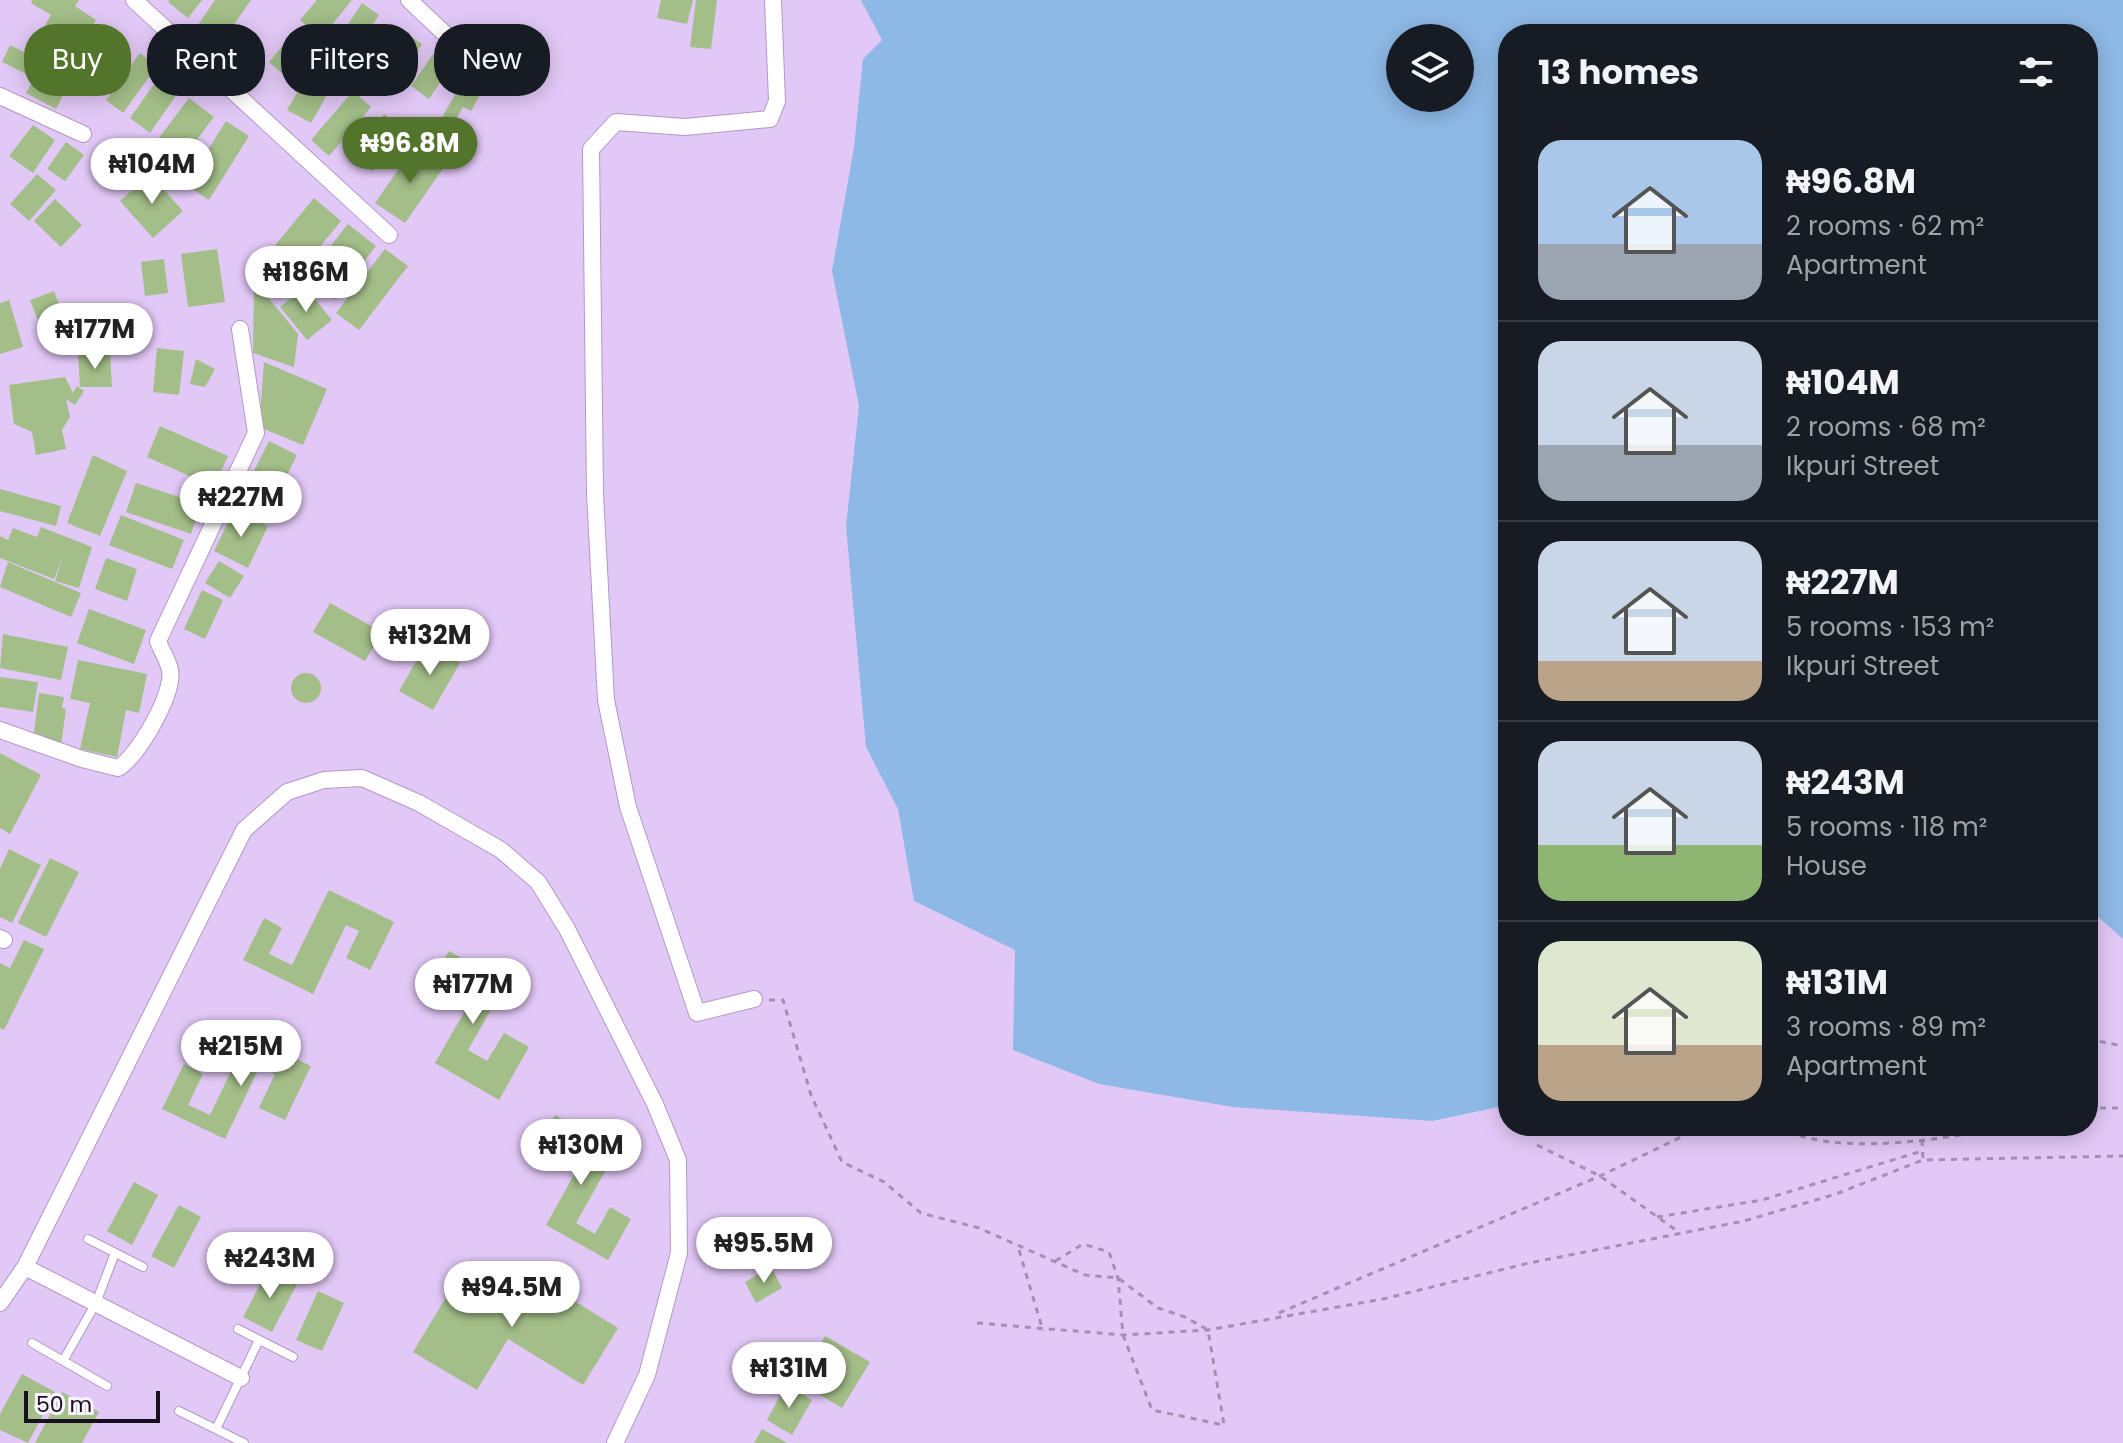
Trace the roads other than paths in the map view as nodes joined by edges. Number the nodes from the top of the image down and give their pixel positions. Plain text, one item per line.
1 (409, 0) edge
2 (773, 0) edge
3 (139, 1) edge
4 (435, 24) edge
5 (0, 96) edge
6 (83, 134) dead end
7 (389, 235) dead end
8 (240, 329) dead end
9 (0, 730) edge
10 (754, 999) road end
11 (88, 1239) dead end
12 (115, 1253) junction
13 (25, 1267) junction
14 (143, 1267) dead end
15 (0, 1303) edge
16 (96, 1303) junction
17 (238, 1329) dead end
18 (259, 1340) junction
19 (32, 1343) dead end
20 (293, 1357) dead end
21 (63, 1361) junction
22 (241, 1378) junction
23 (107, 1386) dead end
24 (179, 1411) dead end
25 (216, 1429) junction
26 (244, 1443) edge
27 (615, 1443) edge

1 - 4 street
2 - 10 street
3 - 7 street
5 - 6 street
8 - 9 street
11 - 12 lane
12 - 14 lane
12 - 16 lane
13 - 15 street
13 - 16 street
13 - 27 street
16 - 21 lane
16 - 22 street
17 - 18 lane
18 - 20 lane
18 - 22 lane
19 - 21 lane
21 - 23 lane
22 - 25 lane
24 - 25 lane
25 - 26 lane

